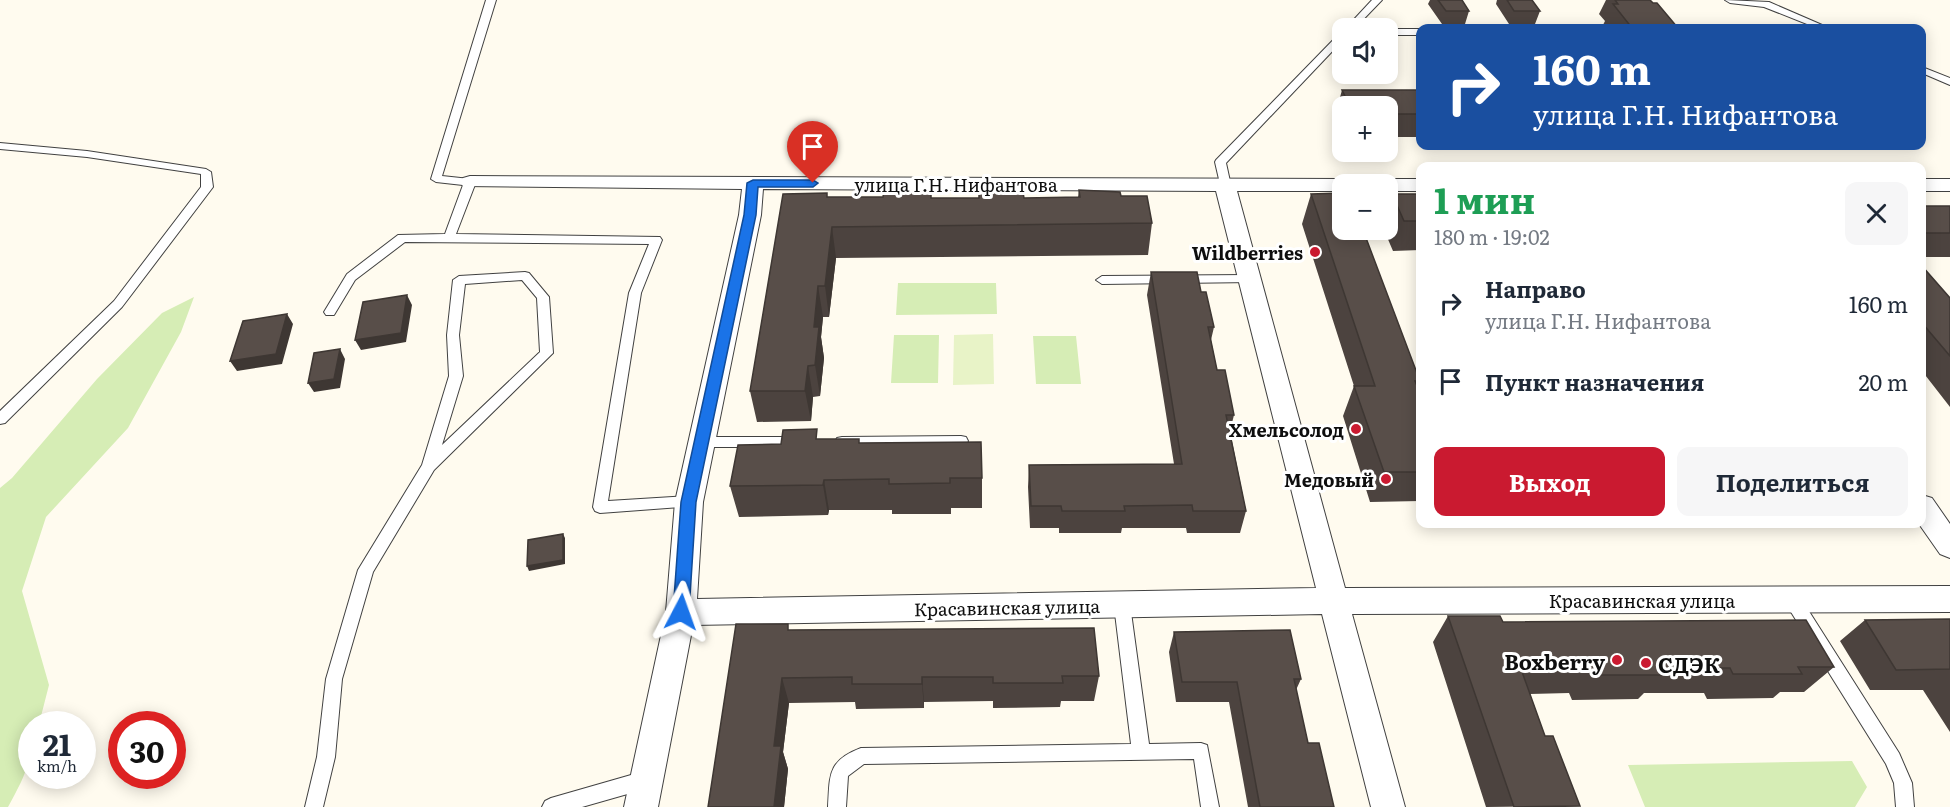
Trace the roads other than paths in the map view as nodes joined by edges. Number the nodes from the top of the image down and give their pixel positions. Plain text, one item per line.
1 (491, 0) edge
2 (1377, 0) edge
3 (1730, 0) edge
4 (1360, 18) edge
5 (1814, 24) edge
6 (1398, 32) edge
7 (1416, 32) edge
8 (1332, 46) edge
9 (1926, 72) edge
10 (1950, 82) edge
11 (0, 146) edge
12 (470, 182) junction
13 (753, 183) junction
14 (1398, 185) edge
15 (1416, 185) edge
16 (1926, 185) edge
17 (1950, 185) edge
18 (1225, 186) junction
19 (1332, 186) edge
20 (449, 238) junction
21 (1249, 279) junction
22 (1102, 280) dead end
23 (330, 312) dead end
24 (0, 419) edge
25 (962, 441) edge
26 (702, 442) junction
27 (429, 466) junction
28 (689, 502) junction
29 (1926, 512) edge
30 (1950, 546) edge
31 (1792, 599) junction
32 (1950, 599) edge
33 (1333, 600) junction
34 (1122, 605) junction
35 (681, 612) junction
36 (1141, 752) junction
37 (644, 793) edge
38 (314, 807) edge
39 (551, 807) edge
40 (837, 807) edge
41 (1210, 807) edge
42 (1388, 807) edge
43 (1905, 807) edge

1 - 12 lane
2 - 4 lane
3 - 5 lane
6 - 7 lane
8 - 18 lane
9 - 10 lane
11 - 24 lane
12 - 13 street, улица Г.Н. Нифантова
12 - 20 lane
13 - 18 street, улица Г.Н. Нифантова
13 - 26 street
14 - 15 street
16 - 17 street
18 - 19 street, улица Г.Н. Нифантова
18 - 21 street
20 - 23 lane
20 - 28 lane
21 - 22 lane
21 - 33 street
25 - 26 lane
26 - 28 street
27 - 27 lane
27 - 38 lane
28 - 35 street
29 - 30 street
31 - 32 street, Красавинская улица
31 - 33 street, Красавинская улица
31 - 43 lane
33 - 34 street, Красавинская улица
33 - 42 street
34 - 35 street, Красавинская улица
34 - 36 lane
35 - 37 street
36 - 40 lane
36 - 41 lane
37 - 39 lane

